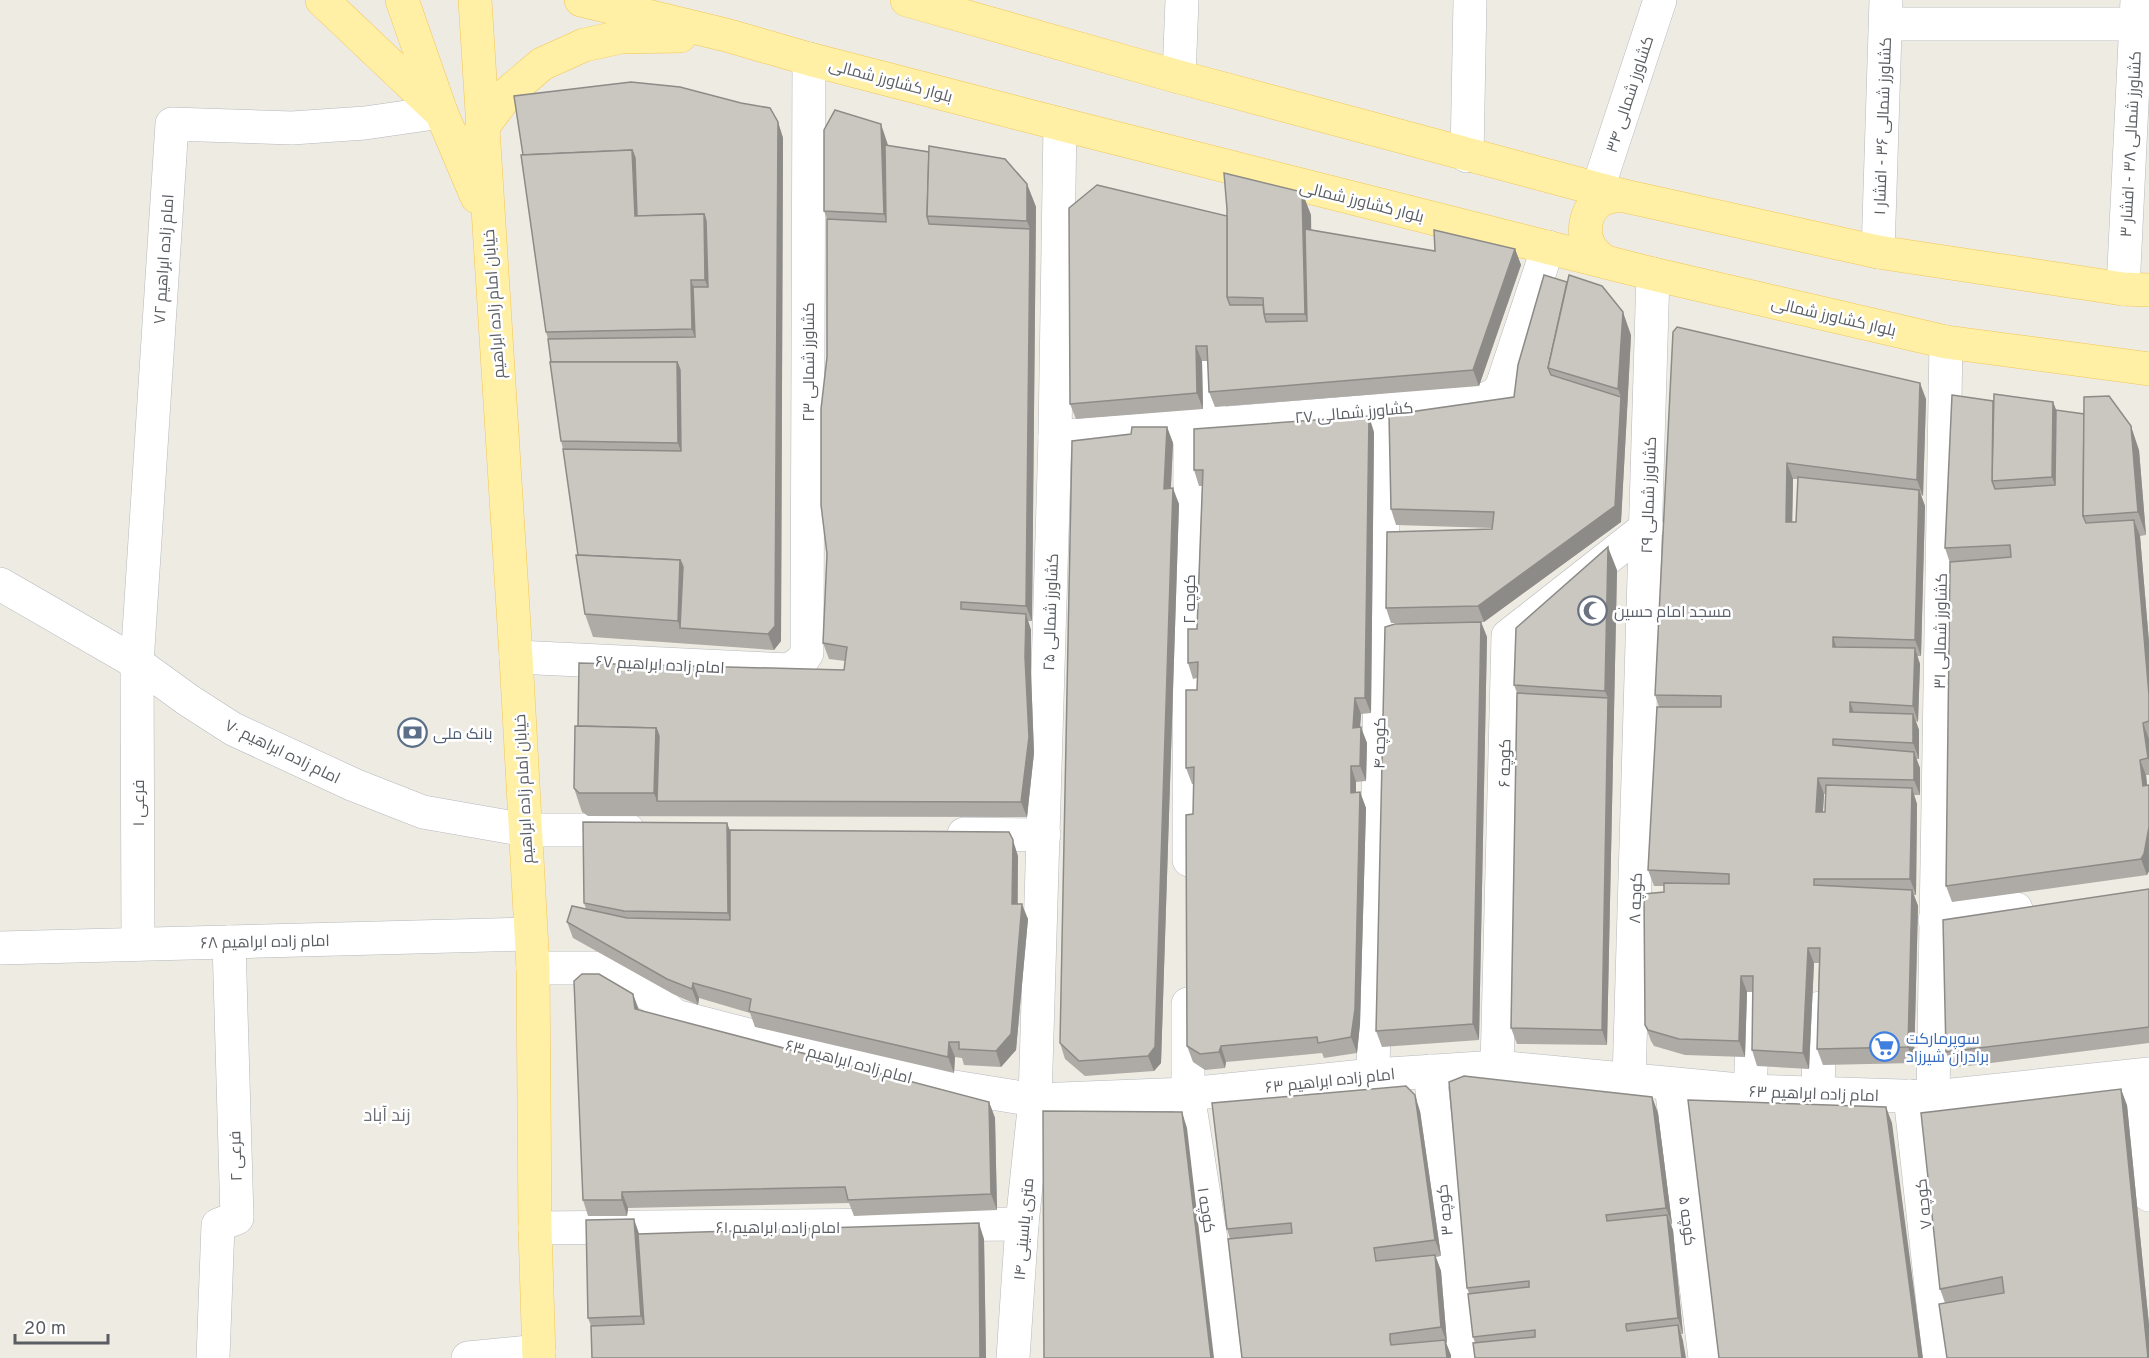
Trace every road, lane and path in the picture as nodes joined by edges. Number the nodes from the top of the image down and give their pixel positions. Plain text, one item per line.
1 (322, 0) edge
2 (402, 0) edge
3 (475, 0) edge
4 (581, 0) edge
5 (907, 0) edge
6 (1182, 0) edge
7 (1470, 0) edge
8 (1660, 0) edge
9 (1886, 12) edge
10 (2140, 16) edge
11 (726, 35) junction
12 (809, 59) junction
13 (1179, 78) junction
14 (441, 112) junction
15 (1060, 124) junction
16 (481, 129) junction
17 (1467, 156) junction
18 (1609, 192) junction
19 (487, 220) junction
20 (1548, 247) junction
21 (1878, 252) junction
22 (1603, 261) junction
23 (1653, 274) junction
24 (2136, 289) edge
25 (1946, 342) junction
26 (1208, 365) edge
27 (2149, 369) edge
28 (1385, 410) junction
29 (1200, 426) junction
30 (1055, 437) junction
31 (1647, 527) junction
32 (1382, 538) junction
33 (1415, 538) edge
34 (1976, 569) edge
35 (1942, 570) junction
36 (0, 584) edge
37 (516, 657) junction
38 (801, 662) joint
39 (137, 663) junction
40 (1653, 717) joint
41 (1905, 725) edge
42 (1938, 727) junction
43 (525, 830) junction
44 (655, 831) edge
45 (938, 833) edge
46 (1044, 835) junction
47 (1189, 892) edge
48 (2048, 905) edge
49 (1935, 920) junction
50 (530, 934) junction
51 (228, 942) junction
52 (138, 944) junction
53 (0, 948) edge
54 (532, 968) junction
55 (1188, 975) edge
56 (1820, 982) edge
57 (1754, 994) edge
58 (1497, 1067) junction
59 (1430, 1071) junction
60 (1373, 1075) junction
61 (2142, 1075) edge
62 (1629, 1080) junction
63 (1671, 1085) junction
64 (1750, 1091) junction
65 (1818, 1093) junction
66 (1188, 1094) junction
67 (1922, 1096) junction
68 (1035, 1100) junction
69 (2149, 1195) edge
70 (1022, 1224) junction
71 (535, 1228) junction
72 (1223, 1342) edge
73 (1460, 1353) edge
74 (539, 1354) edge
75 (213, 1358) edge
76 (468, 1358) edge
77 (1013, 1358) edge
78 (1705, 1358) edge
79 (1939, 1358) edge

1 - 14 main road
2 - 14 main road, خیابان امام زاده ابراهیم
3 - 16 main road, خیابان امام زاده ابراهیم
4 - 11 main road, بلوار کشاورز شمالی
5 - 13 main road
6 - 13 street
7 - 17 street
8 - 18 street, کشاورز شمالی ۳۴
9 - 10 street
9 - 21 street, کشاورز شمالی ۳۶ - افشار ۱
10 - 24 street, کشاورز شمالی ۳۸ - افشار ۳
11 - 12 main road, بلوار کشاورز شمالی
11 - 16 main road
12 - 15 main road, بلوار کشاورز شمالی
12 - 38 street, کشاورز شمالی ۲۳
13 - 17 main road
14 - 19 main road, خیابان امام زاده ابراهیم
14 - 39 street, امام زاده ابراهیم ۷۲
15 - 20 main road, بلوار کشاورز شمالی
15 - 30 street, کشاورز شمالی ۲۵
16 - 19 main road, خیابان امام زاده ابراهیم
17 - 18 main road
18 - 21 main road
18 - 22 main road
19 - 37 main road, خیابان امام زاده ابراهیم
20 - 22 main road, بلوار کشاورز شمالی
20 - 28 street, کشاورز شمالی ۲۷
21 - 24 main road
22 - 23 main road, بلوار کشاورز شمالی
23 - 25 main road, بلوار کشاورز شمالی
23 - 31 street, کشاورز شمالی ۲۹
25 - 27 main road, بلوار کشاورز شمالی
25 - 35 street, کشاورز شمالی ۳۱
26 - 29 street, کوچه ۲
28 - 29 street, کشاورز شمالی ۲۷
28 - 32 street, کوچه ۴
29 - 30 street, کشاورز شمالی ۲۷
29 - 47 street, کوچه ۲
30 - 46 street, کشاورز شمالی ۲۵
31 - 40 street, کشاورز شمالی ۲۹
31 - 58 street, کوچه ۶
32 - 33 street
32 - 60 street, کوچه ۴
34 - 35 street
35 - 42 street, کشاورز شمالی ۳۱
36 - 39 street, امام زاده ابراهیم ۷۰
37 - 38 street, امام زاده ابراهیم ۶۷
37 - 43 main road, خیابان امام زاده ابراهیم
39 - 43 street, امام زاده ابراهیم ۷۰
39 - 52 street, فرعی ۱
40 - 62 street, کوچه ۸
41 - 42 street
42 - 49 street, کشاورز شمالی ۳۱
43 - 44 street, امام زاده ابراهیم ۷۰
43 - 50 main road, خیابان امام زاده ابراهیم
45 - 46 street
46 - 68 street, کشاورز شمالی ۲۵
48 - 49 street
49 - 67 street, کوچه ۷
50 - 51 street, امام زاده ابراهیم ۶۸
50 - 54 main road, خیابان امام زاده ابراهیم
51 - 52 street, امام زاده ابراهیم ۶۸
51 - 75 street, فرعی ۲
52 - 53 street, امام زاده ابراهیم ۶۸
54 - 68 street, امام زاده ابراهیم ۶۳
54 - 71 main road, خیابان امام زاده ابراهیم
55 - 66 street
56 - 65 street
57 - 64 street
58 - 59 street, امام زاده ابراهیم ۶۳
58 - 62 street, امام زاده ابراهیم ۶۳
59 - 60 street, امام زاده ابراهیم ۶۳
59 - 73 street, کوچه ۳
60 - 66 street, امام زاده ابراهیم ۶۳
61 - 67 street, امام زاده ابراهیم ۶۳
61 - 69 street
62 - 63 street, امام زاده ابراهیم ۶۳
63 - 64 street, امام زاده ابراهیم ۶۳
63 - 78 street, کوچه ۵
64 - 65 street, امام زاده ابراهیم ۶۳
65 - 67 street, امام زاده ابراهیم ۶۳
66 - 68 street, امام زاده ابراهیم ۶۳
66 - 72 street, کوچه ۱
67 - 79 street, کوچه ۷
68 - 70 street, ۱۴ متری یاسینی
70 - 71 street, امام زاده ابراهیم ۶۱
70 - 77 street, ۱۴ متری یاسینی
71 - 74 main road, خیابان امام زاده ابراهیم
74 - 76 street

